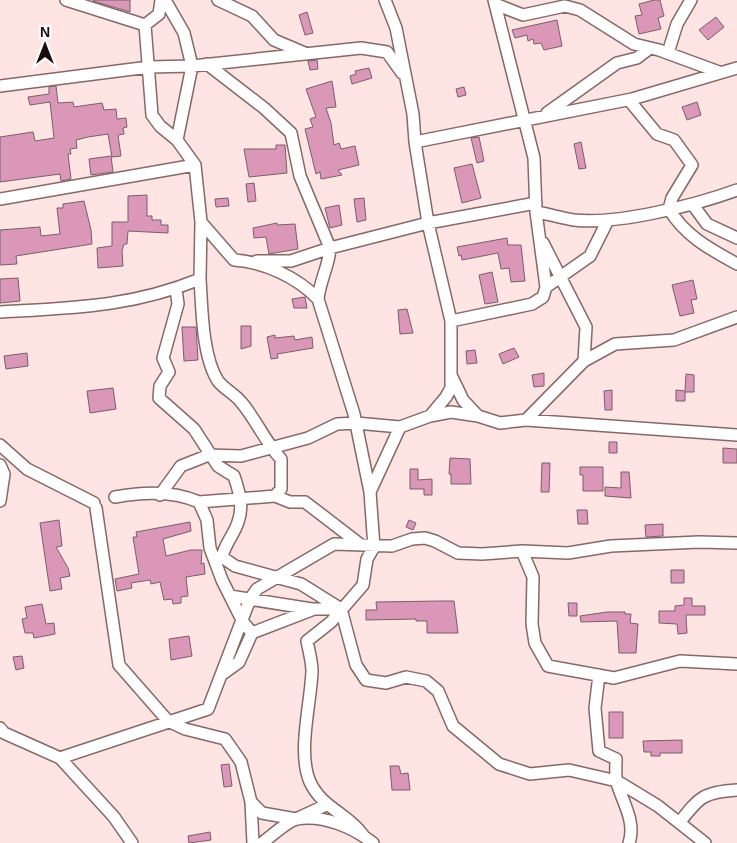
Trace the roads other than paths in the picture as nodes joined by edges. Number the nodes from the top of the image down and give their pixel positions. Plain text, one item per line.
1 (66, 0) edge
2 (161, 0) edge
3 (165, 0) edge
4 (385, 0) edge
5 (691, 0) edge
6 (225, 1) edge
7 (494, 2) edge
8 (145, 25) junction
9 (650, 48) junction
10 (668, 53) junction
11 (310, 55) junction
12 (207, 64) junction
13 (192, 66) junction
14 (149, 68) junction
15 (737, 68) edge
16 (719, 72) junction
17 (404, 76) junction
18 (0, 86) edge
19 (629, 100) junction
20 (544, 115) junction
21 (523, 119) junction
22 (177, 140) junction
23 (415, 142) junction
24 (195, 165) junction
25 (736, 189) edge
26 (0, 199) edge
27 (693, 205) junction
28 (536, 207) junction
29 (669, 209) junction
30 (608, 220) junction
31 (201, 222) junction
32 (428, 223) junction
33 (539, 235) junction
34 (737, 238) edge
35 (330, 248) junction
36 (252, 261) junction
37 (737, 264) edge
38 (560, 277) junction
39 (200, 279) junction
40 (546, 287) junction
41 (176, 289) junction
42 (318, 298) junction
43 (0, 312) edge
44 (737, 317) edge
45 (450, 321) junction
46 (584, 361) junction
47 (452, 378) junction
48 (430, 416) junction
49 (478, 416) junction
50 (526, 420) junction
51 (356, 423) junction
52 (737, 424) edge
53 (400, 427) junction
54 (712, 432) junction
55 (737, 435) edge
56 (0, 445) edge
57 (270, 447) junction
58 (209, 455) junction
59 (0, 465) edge
60 (370, 492) junction
61 (160, 495) junction
62 (275, 496) junction
63 (115, 497) dead end
64 (0, 500) edge
65 (241, 500) junction
66 (199, 502) junction
67 (737, 543) edge
68 (368, 546) junction
69 (522, 551) junction
70 (277, 576) junction
71 (230, 596) junction
72 (250, 599) junction
73 (314, 609) junction
74 (341, 609) junction
75 (243, 622) junction
76 (252, 633) junction
77 (737, 664) edge
78 (221, 675) junction
79 (599, 675) junction
80 (168, 721) junction
81 (0, 728) edge
82 (60, 758) junction
83 (617, 781) junction
84 (737, 790) edge
85 (251, 802) junction
86 (326, 805) junction
87 (296, 819) junction
88 (680, 822) junction
89 (363, 835) junction
90 (269, 841) edge
91 (132, 843) edge
92 (253, 843) edge
93 (373, 843) edge
94 (629, 843) edge
95 (704, 843) edge

1 - 8 street
2 - 8 street
3 - 13 street
4 - 17 street
5 - 10 street
6 - 11 street
7 - 9 street
7 - 21 street
8 - 14 street
9 - 10 street
9 - 20 street
10 - 16 street
11 - 12 street
11 - 17 street
12 - 13 street
12 - 35 street
13 - 14 street
13 - 22 street
14 - 18 street
14 - 22 street
15 - 16 street
16 - 19 street
17 - 23 street
19 - 20 street
19 - 29 street
20 - 21 street
21 - 23 street
21 - 28 street
22 - 24 street
23 - 32 street
24 - 26 street
24 - 31 street
25 - 27 street
27 - 29 street
27 - 34 street
28 - 30 street
28 - 32 street
28 - 33 street
29 - 30 street
29 - 37 street
30 - 38 street
31 - 36 street
31 - 39 street
32 - 35 street
32 - 45 street
33 - 38 street
33 - 40 street
35 - 36 street
35 - 42 street
36 - 42 street
38 - 40 street
38 - 46 street
39 - 41 street
39 - 57 street
40 - 45 street
41 - 43 street
41 - 58 street
42 - 51 street
44 - 46 street
45 - 47 street
46 - 50 street
47 - 48 street
47 - 49 street
48 - 49 street
48 - 53 street
49 - 50 street
50 - 54 street
51 - 53 street
51 - 57 street
51 - 60 street
52 - 54 street
53 - 60 street
54 - 55 street
56 - 80 street
57 - 58 street
57 - 62 street
58 - 61 street
58 - 65 street
59 - 64 street
60 - 68 street
61 - 63 street
61 - 66 street
62 - 65 street
62 - 68 street
65 - 66 street
65 - 70 street
66 - 71 street
67 - 69 street
68 - 69 street
68 - 70 street
68 - 74 street
69 - 79 street
70 - 72 street
70 - 74 street
71 - 72 street
71 - 75 street
72 - 73 street
72 - 75 street
73 - 74 street
73 - 76 street
74 - 83 street
74 - 86 street
75 - 76 street
75 - 78 street
76 - 78 street
77 - 79 street
78 - 80 street
79 - 83 street
80 - 82 street
80 - 85 street
81 - 82 street
82 - 91 street
83 - 88 street
83 - 94 street
84 - 88 street
85 - 87 street
85 - 92 street
86 - 87 street
86 - 89 street
87 - 89 street
87 - 90 street
88 - 95 street
89 - 93 street

